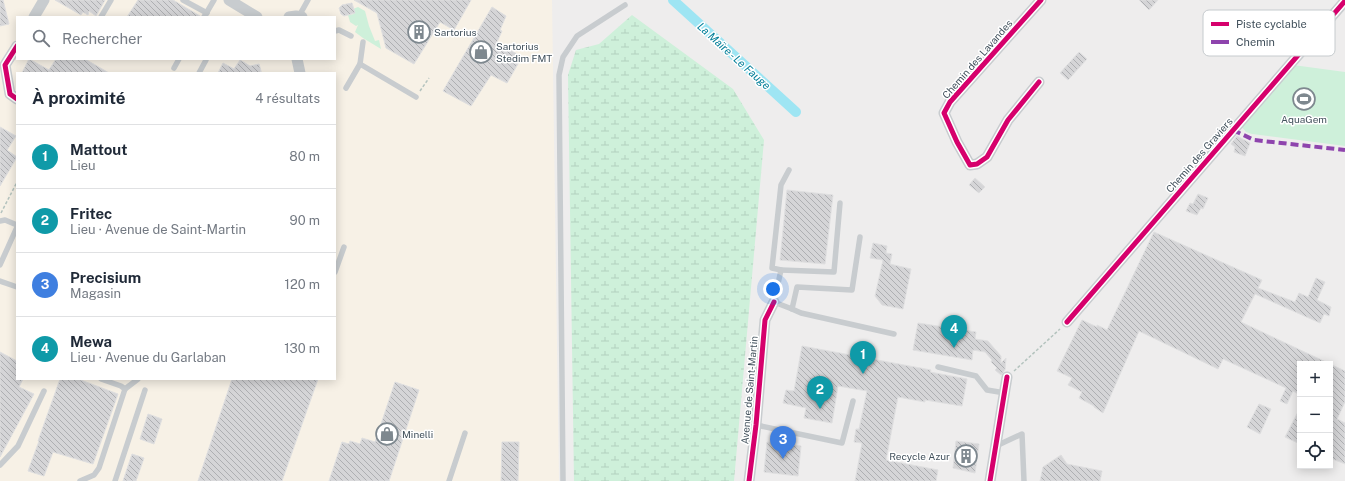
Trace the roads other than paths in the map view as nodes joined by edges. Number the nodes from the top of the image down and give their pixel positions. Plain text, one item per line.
1 (44, 0) edge
2 (111, 0) edge
3 (183, 0) edge
4 (214, 0) edge
5 (228, 0) edge
6 (308, 0) edge
7 (1041, 0) edge
8 (1345, 1) edge
9 (625, 5) dead end
10 (1335, 13) edge
11 (205, 15) edge
12 (35, 16) edge
13 (102, 16) edge
14 (256, 16) edge
15 (298, 16) edge
16 (336, 31) edge
17 (351, 36) dead end
18 (363, 42) dead end
19 (16, 48) edge
20 (1297, 56) edge
21 (178, 60) edge
22 (206, 60) edge
23 (297, 60) edge
24 (360, 64) junction
25 (3, 67) edge
26 (174, 68) dead end
27 (200, 72) edge
28 (300, 72) edge
29 (1039, 82) dead end
30 (346, 88) dead end
31 (416, 97) road end
32 (16, 98) edge
33 (789, 170) dead end
34 (840, 203) dead end
35 (0, 221) edge
36 (16, 226) edge
37 (16, 228) edge
38 (860, 237) dead end
39 (344, 247) dead end
40 (0, 265) edge
41 (336, 269) edge
42 (780, 270) junction
43 (0, 281) edge
44 (16, 286) edge
45 (774, 302) junction
46 (792, 308) junction
47 (1067, 322) road end
48 (894, 334) dead end
49 (938, 367) dead end
50 (1007, 377) road end
51 (104, 380) edge
52 (137, 380) edge
53 (125, 389) junction
54 (144, 390) dead end
55 (44, 391) dead end
56 (1005, 393) junction
57 (853, 401) dead end
58 (756, 425) junction
59 (465, 433) dead end
60 (996, 446) junction
61 (0, 465) edge
62 (80, 481) edge
63 (115, 481) edge
64 (449, 481) edge
65 (563, 481) edge
66 (749, 481) edge
67 (990, 481) edge
68 (1024, 481) edge

1 - 12 street
2 - 13 lane
3 - 11 lane
4 - 11 lane
5 - 14 street
6 - 15 lane
7 - 29 street, Chemin des Lavandes
8 - 10 street, Chemin des Graviers
9 - 65 lane
16 - 17 lane
18 - 24 lane
19 - 25 street
20 - 47 street, Chemin des Graviers
21 - 26 lane
22 - 27 lane
23 - 28 street
24 - 30 lane
24 - 31 lane
25 - 32 street
33 - 42 lane
34 - 42 lane
35 - 36 lane
37 - 40 lane
38 - 46 lane
39 - 41 lane
42 - 45 lane
43 - 44 lane
45 - 46 lane
45 - 58 street, Avenue de Saint-Martin
46 - 48 lane
49 - 56 lane
50 - 56 street
51 - 53 lane
52 - 53 lane
53 - 62 lane
54 - 63 lane
55 - 61 lane
56 - 60 street
57 - 58 lane
58 - 66 street, Avenue de Saint-Martin
59 - 64 lane
60 - 67 street
60 - 68 lane

